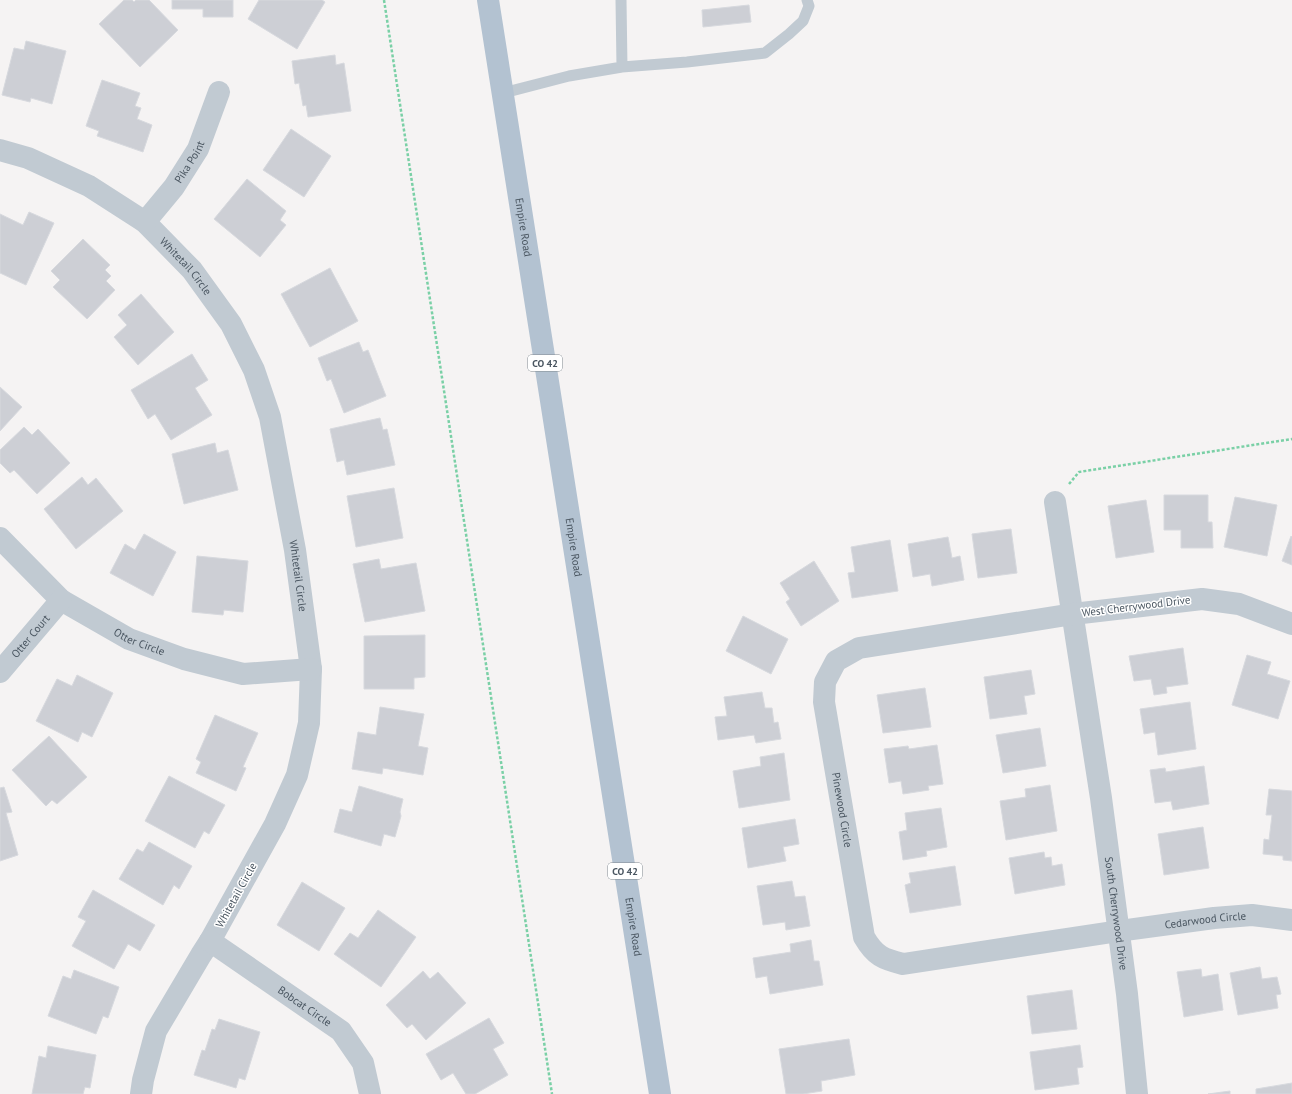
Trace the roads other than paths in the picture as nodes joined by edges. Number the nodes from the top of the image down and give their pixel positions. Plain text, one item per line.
1 (488, 0) edge
2 (621, 0) edge
3 (807, 0) edge
4 (622, 66) junction
5 (219, 92) dead end
6 (503, 92) junction
7 (0, 150) edge
8 (145, 222) junction
9 (1055, 502) road end
10 (0, 538) edge
11 (61, 600) junction
12 (1073, 614) junction
13 (1292, 624) edge
14 (311, 669) junction
15 (0, 672) edge
16 (1091, 732) joint
17 (1292, 920) edge
18 (1119, 931) junction
19 (210, 941) junction
20 (140, 1094) edge
21 (370, 1094) edge
22 (660, 1094) edge
23 (1137, 1094) edge

1 - 6 main road, Empire Road / CO 42
2 - 4 lane
3 - 4 lane
4 - 6 lane
5 - 8 street, Pika Point
6 - 22 main road, Empire Road / CO 42
7 - 8 street, Whitetail Circle
8 - 14 street, Whitetail Circle
9 - 12 street
10 - 11 street, Otter Circle
11 - 14 street, Otter Circle
11 - 15 street, Otter Court
12 - 13 street, West Cherrywood Drive
12 - 16 street, West Cherrywood Drive
12 - 18 street, Pinewood Circle
14 - 19 street, Whitetail Circle
16 - 18 street, South Cherrywood Drive
17 - 18 street, Cedarwood Circle
18 - 23 street, South Cherrywood Drive
19 - 20 street, Whitetail Circle
19 - 21 street, Bobcat Circle

